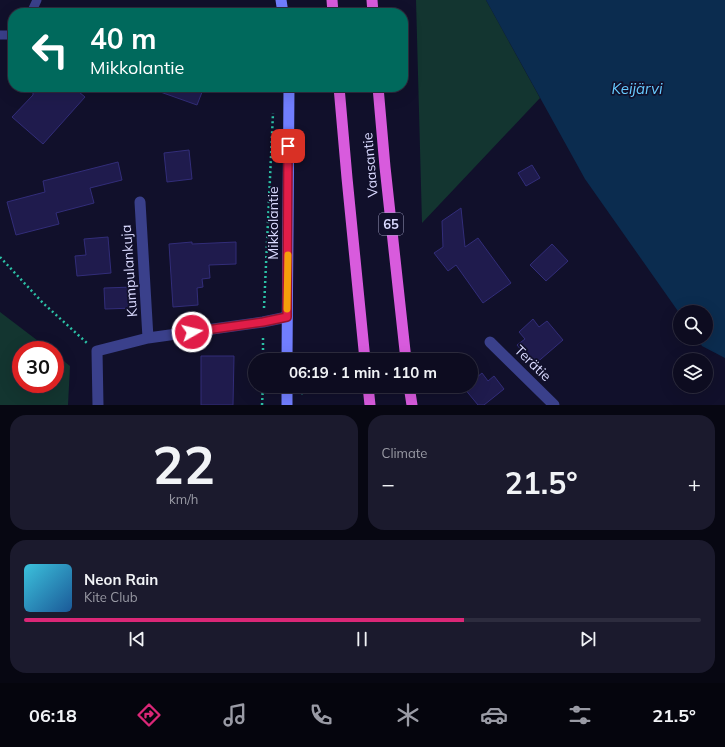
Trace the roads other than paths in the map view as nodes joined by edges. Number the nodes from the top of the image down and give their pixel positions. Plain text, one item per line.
1 (289, 92) edge
2 (339, 92) edge
3 (378, 92) edge
4 (140, 202) dead end
5 (287, 317) junction
6 (148, 338) junction
7 (490, 342) dead end
8 (287, 353) edge
9 (364, 353) edge
10 (405, 353) edge
11 (287, 393) edge
12 (369, 393) edge
13 (410, 393) edge
14 (98, 405) edge
15 (287, 405) edge
16 (370, 405) edge
17 (412, 405) edge
18 (554, 405) edge

1 - 5 main road, Mikkolantie
2 - 9 highway, Vaasantie
3 - 10 highway, Vaasantie / 65
4 - 6 street, Kumpulankuja
5 - 6 street
5 - 8 main road, Mikkolantie
6 - 14 street
7 - 18 street, Terätie
11 - 15 main road
12 - 16 highway
13 - 17 highway

